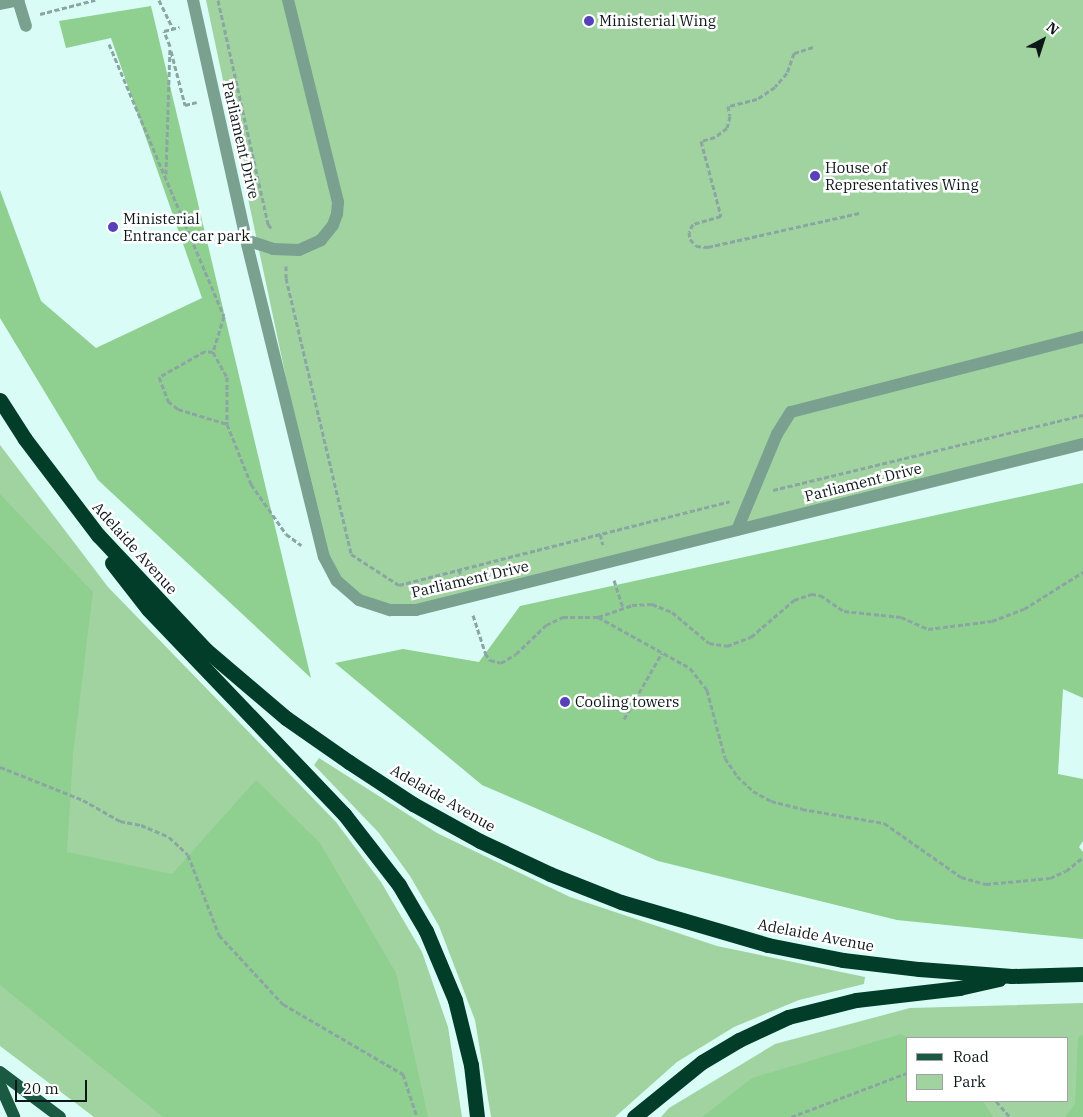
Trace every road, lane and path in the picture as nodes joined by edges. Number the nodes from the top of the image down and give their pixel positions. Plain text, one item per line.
1 (18, 0) edge
2 (96, 0) edge
3 (159, 0) edge
4 (193, 0) edge
5 (218, 0) edge
6 (288, 0) edge
7 (0, 4) edge
8 (25, 22) joint
9 (173, 29) dead end
10 (164, 31) dead end
11 (109, 44) dead end
12 (813, 47) dead end
13 (166, 177) junction
14 (859, 213) dead end
15 (246, 240) junction
16 (283, 251) junction
17 (1083, 338) edge
18 (213, 352) junction
19 (0, 400) edge
20 (1083, 415) edge
21 (227, 424) junction
22 (1083, 444) edge
23 (751, 496) junction
24 (737, 530) junction
25 (98, 535) junction
26 (324, 557) junction
27 (458, 569) junction
28 (1083, 572) edge
29 (468, 597) junction
30 (598, 617) junction
31 (662, 653) junction
32 (624, 719) dead end
33 (0, 768) edge
34 (1083, 856) edge
35 (1083, 974) edge
36 (1012, 976) junction
37 (0, 1072) edge
38 (906, 1073) edge
39 (0, 1085) edge
40 (997, 1102) edge
41 (14, 1117) edge
42 (60, 1117) edge
43 (417, 1117) edge
44 (477, 1117) edge
45 (634, 1117) edge
46 (791, 1117) edge
47 (1010, 1117) edge

1 - 7 street
1 - 8 street
2 - 8 path
3 - 9 path
4 - 15 street, Parliament Drive
5 - 16 path
6 - 16 street
10 - 13 path
11 - 13 path
12 - 14 path
13 - 18 path
15 - 16 street
15 - 26 street, Parliament Drive
16 - 27 path
17 - 23 street
18 - 21 path
18 - 21 path
19 - 25 highway, Adelaide Avenue
20 - 23 path
21 - 26 path
22 - 24 street, Parliament Drive
23 - 24 street
23 - 27 path
24 - 29 street, Parliament Drive
25 - 36 highway, Adelaide Avenue
25 - 44 highway
26 - 29 street, Parliament Drive
27 - 29 path
28 - 30 path
29 - 30 path
30 - 31 path
31 - 32 path
31 - 34 path
33 - 43 path
35 - 36 highway
36 - 45 highway
37 - 42 main road
38 - 46 path
39 - 41 main road
40 - 47 path

